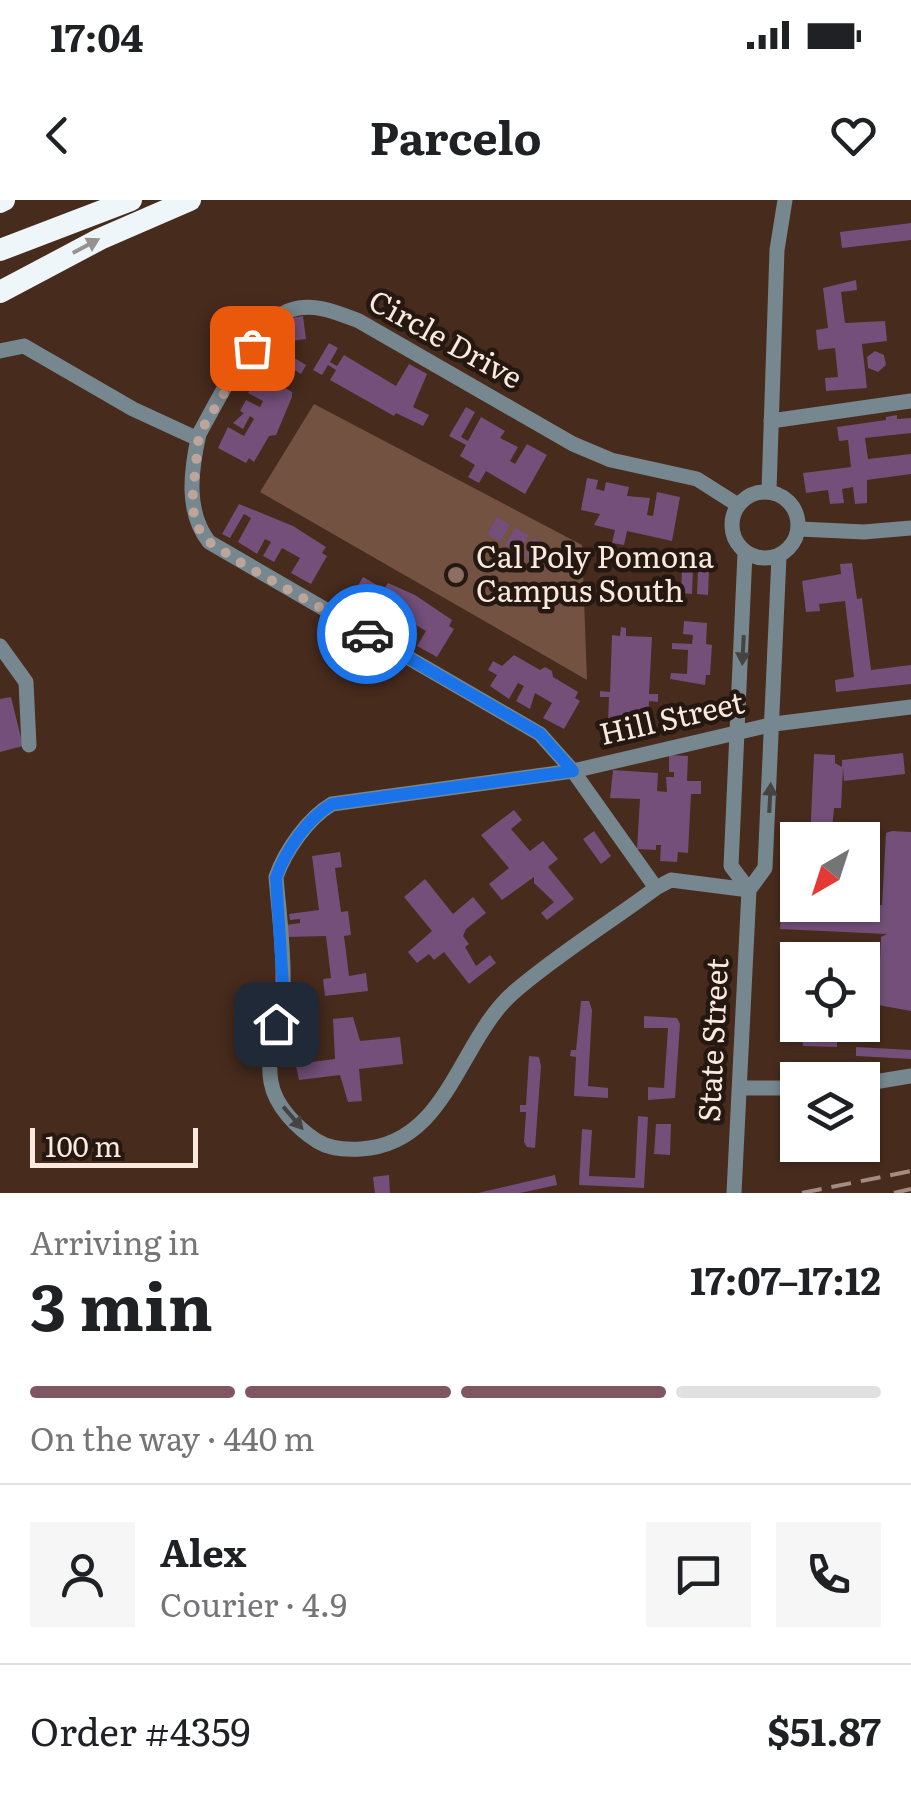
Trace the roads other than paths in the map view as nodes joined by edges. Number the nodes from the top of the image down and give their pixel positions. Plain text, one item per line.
1 (131, 200) edge
2 (190, 200) edge
3 (785, 200) edge
4 (0, 250) edge
5 (0, 292) edge
6 (0, 351) edge
7 (911, 401) edge
8 (771, 422) junction
9 (198, 439) junction
10 (769, 490) junction
11 (738, 506) junction
12 (911, 528) edge
13 (800, 529) junction
14 (745, 553) junction
15 (779, 557) junction
16 (0, 646) edge
17 (911, 707) edge
18 (774, 724) junction
19 (739, 730) junction
20 (29, 745) dead end
21 (573, 771) junction
22 (656, 888) junction
23 (749, 890) junction
24 (911, 1076) edge
25 (880, 1081) edge
26 (739, 1088) junction
27 (780, 1088) edge
28 (734, 1193) edge

1 - 4 highway
5 -> 2 highway
3 - 8 street
6 - 9 street
7 - 8 street
8 - 10 street
9 - 11 street, Circle Drive
9 - 21 street, Circle Drive
10 - 11 street
10 - 13 street
11 - 14 street
12 - 13 street
13 - 15 street
14 - 15 street
14 -> 19 street, State Street
15 - 18 street, State Street
16 - 20 street
17 - 18 street, Hill Street
18 - 19 street, Hill Street
23 -> 18 street, State Street
19 - 21 street, Hill Street
19 - 23 street, State Street
21 - 22 street, Circle Drive
21 -> 22 street, Hill Street
22 - 23 street
23 - 26 street, State Street
24 - 25 street
26 - 27 street
26 - 28 street, State Street

